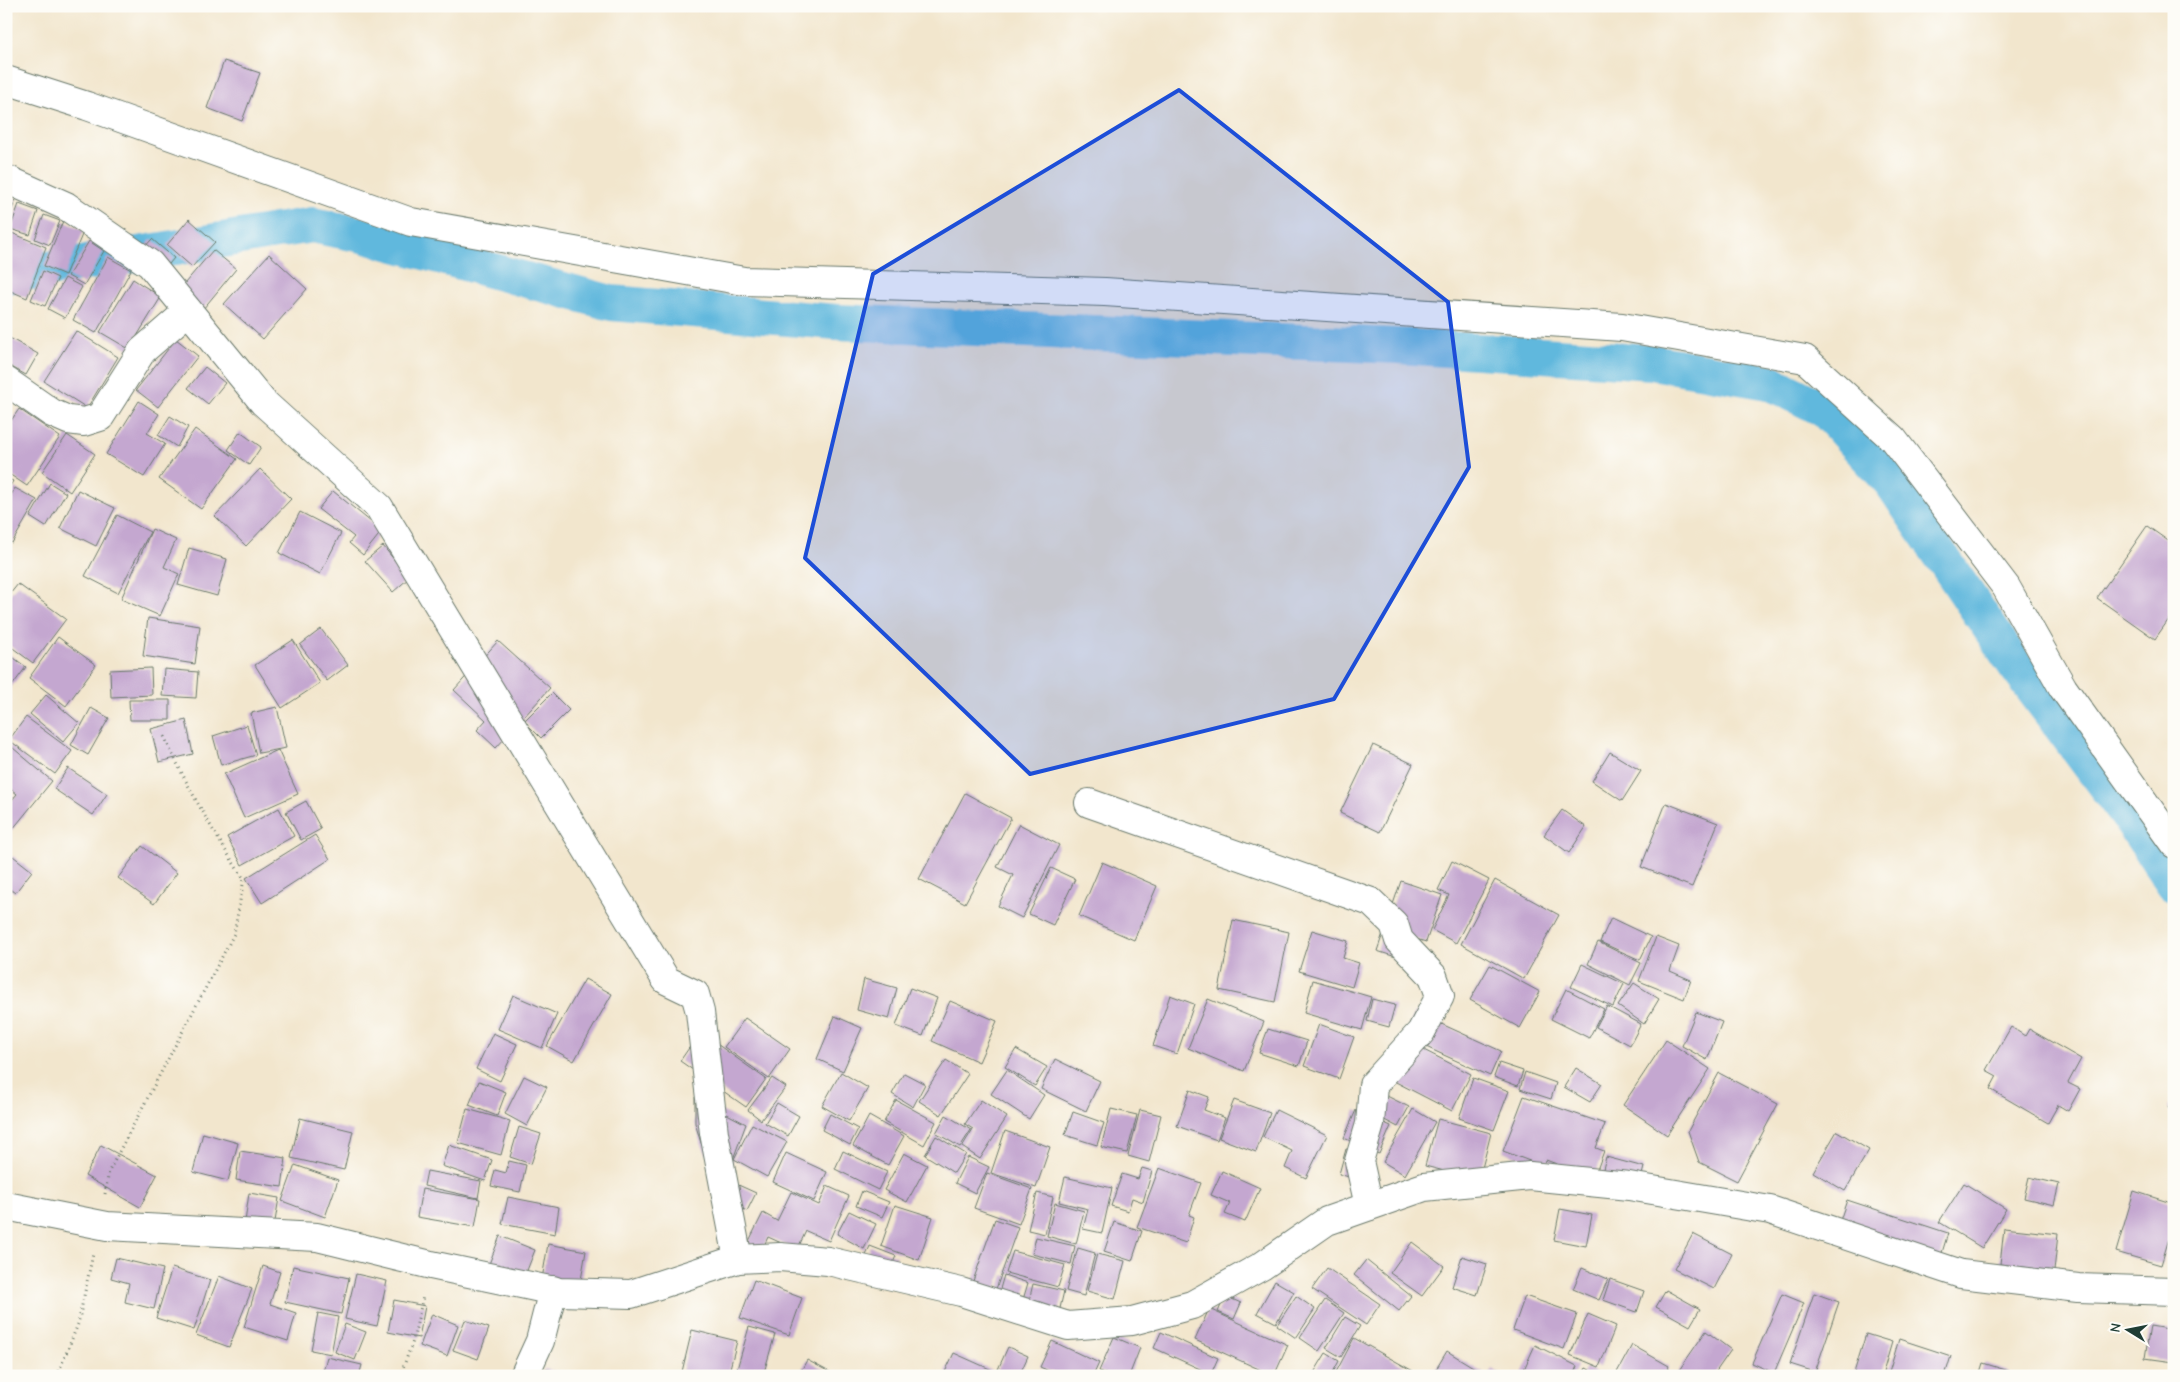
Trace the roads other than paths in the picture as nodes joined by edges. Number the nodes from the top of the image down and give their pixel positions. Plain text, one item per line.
1 (6, 80) edge
2 (6, 179) edge
3 (188, 310) junction
4 (6, 381) edge
5 (1089, 803) dead end
6 (2174, 844) edge
7 (6, 1206) edge
8 (1368, 1206) junction
9 (738, 1259) junction
10 (553, 1290) junction
11 (2174, 1291) edge
12 (524, 1376) edge

1 - 6 street
2 - 3 street
3 - 4 street
3 - 9 street
5 - 8 street
7 - 10 street
8 - 9 street
8 - 11 street
9 - 10 street
10 - 12 street

